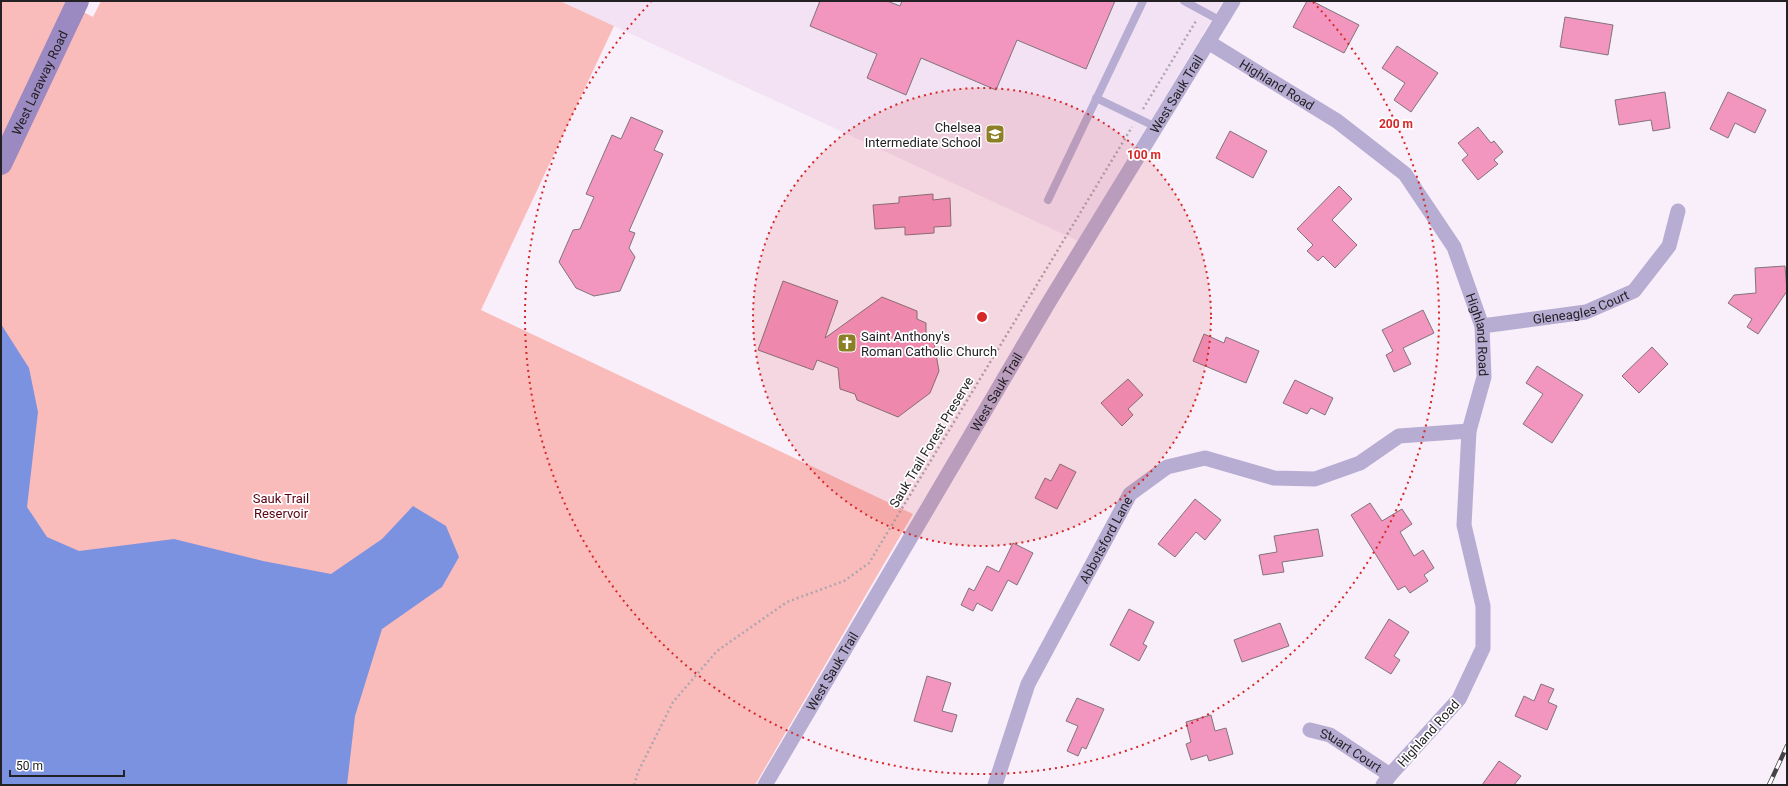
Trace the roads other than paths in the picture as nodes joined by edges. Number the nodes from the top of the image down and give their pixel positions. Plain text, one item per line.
1 (78, 1) edge
2 (1143, 1) edge
3 (1184, 1) edge
4 (1233, 1) edge
5 (1221, 21) junction
6 (1208, 42) junction
7 (1096, 98) junction
8 (1156, 127) junction
9 (1, 164) edge
10 (1048, 200) dead end
11 (1678, 211) dead end
12 (1482, 326) junction
13 (1469, 431) junction
14 (1310, 730) dead end
15 (1386, 780) edge
16 (765, 785) edge
17 (995, 785) edge

1 - 9 main road, West Laraway Road
2 - 7 lane
3 - 5 lane
4 - 5 street, West Sauk Trail
5 - 6 street, West Sauk Trail
6 - 8 street, West Sauk Trail
6 - 12 street, Highland Road
7 - 8 lane
7 - 10 lane
8 - 16 street, West Sauk Trail
11 - 12 street, Gleneagles Court
12 - 13 street, Highland Road
13 - 15 street, Highland Road
13 - 17 street, Abbotsford Lane
14 - 15 street, Stuart Court

